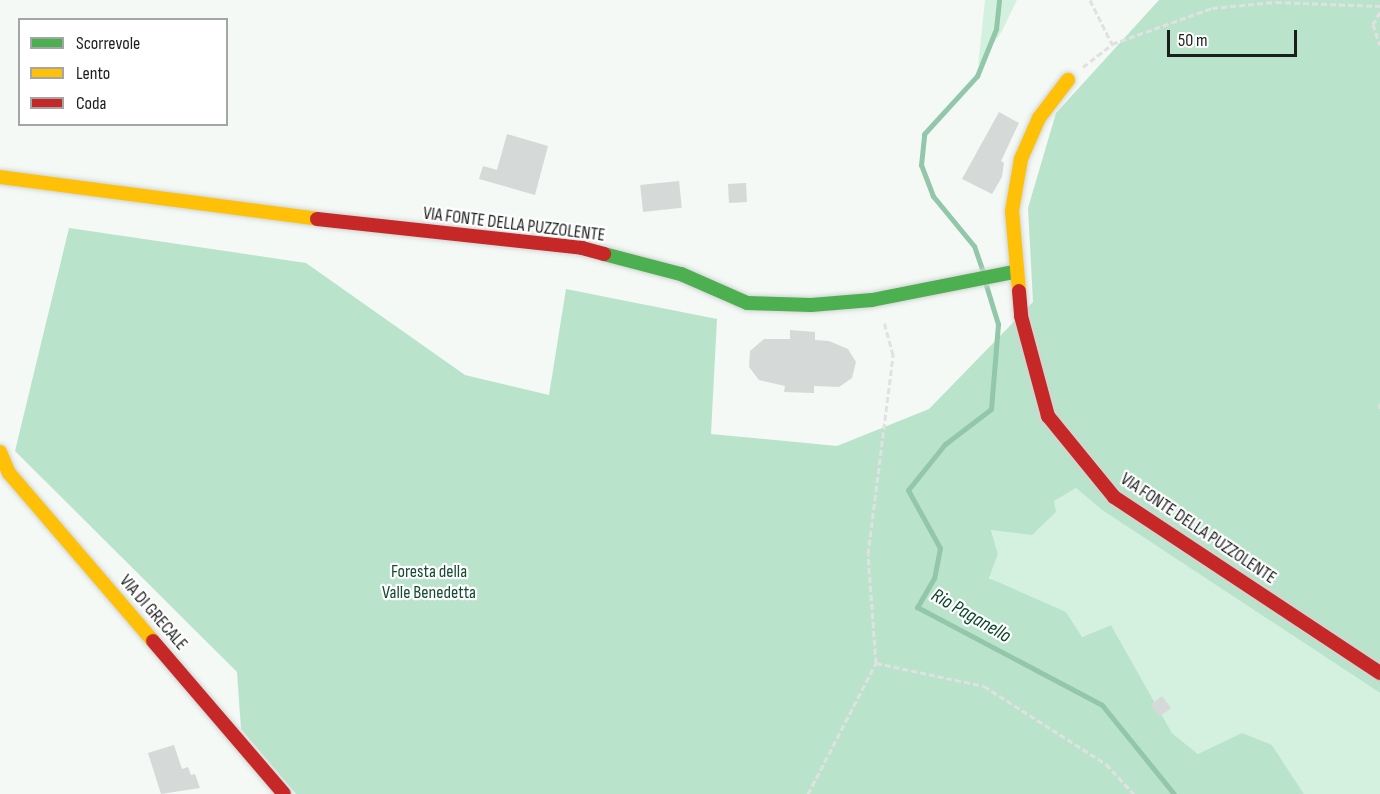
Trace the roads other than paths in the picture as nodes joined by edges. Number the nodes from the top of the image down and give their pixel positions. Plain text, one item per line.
1 (1068, 80) road end
2 (0, 177) edge
3 (1014, 272) junction
4 (0, 452) edge
5 (1380, 673) edge
6 (284, 794) edge

1 - 3 street, VIA FONTE DELLA PUZZOLENTE
2 - 3 street, VIA FONTE DELLA PUZZOLENTE
3 - 5 street, VIA FONTE DELLA PUZZOLENTE
4 - 6 street, VIA DI GRECALE

